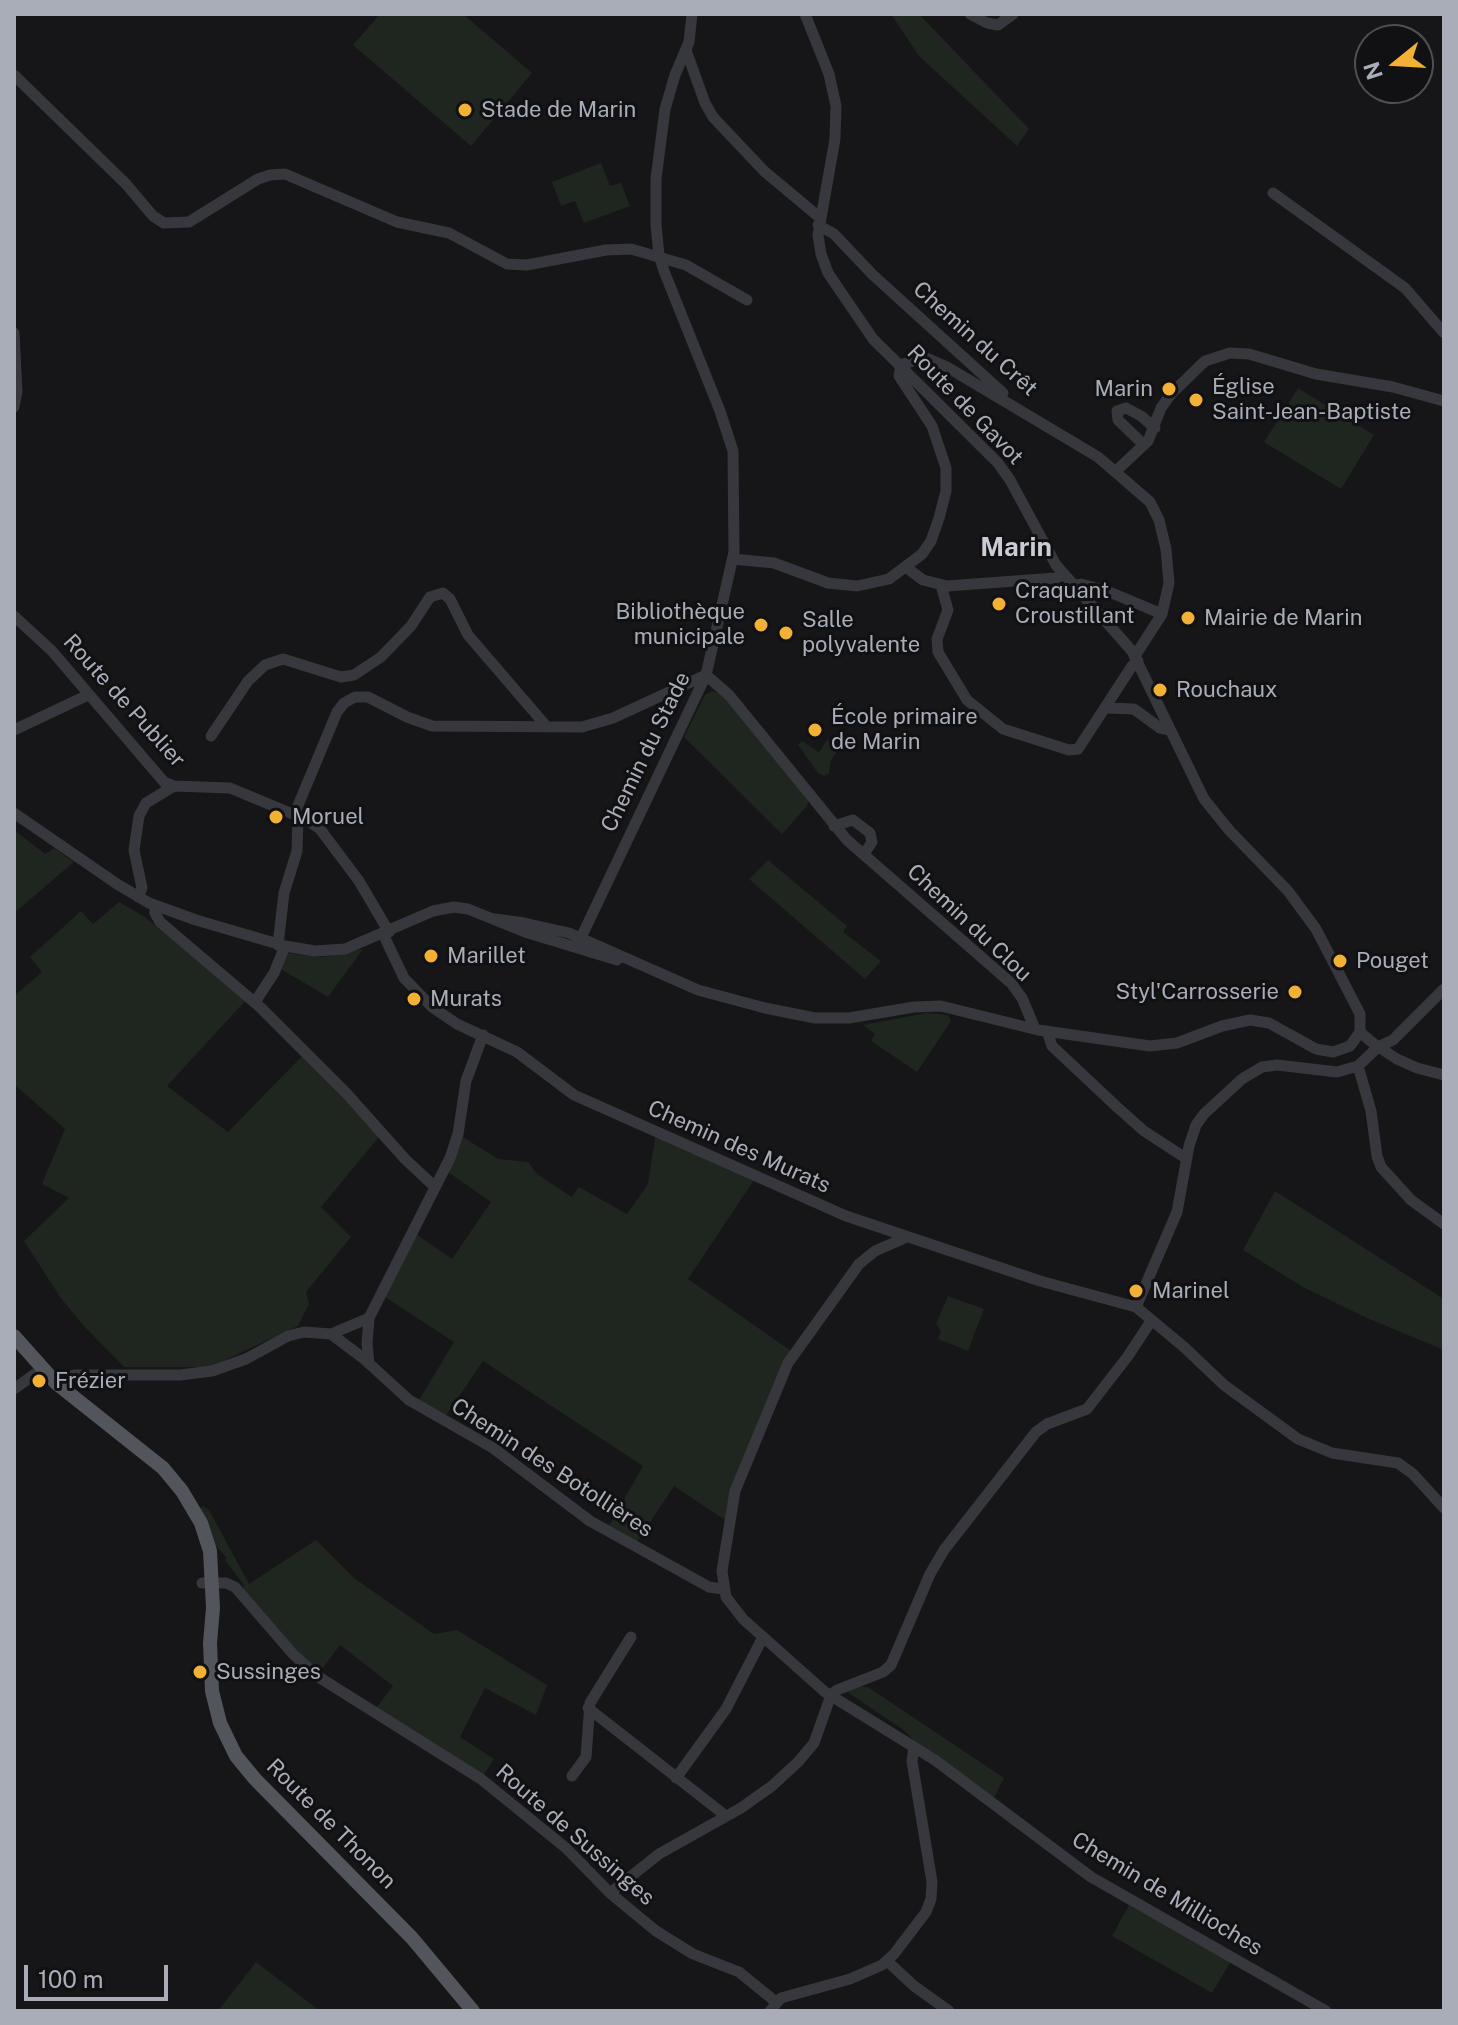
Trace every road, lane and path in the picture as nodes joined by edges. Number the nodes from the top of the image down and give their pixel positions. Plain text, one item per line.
1 (692, 14) edge
2 (805, 14) edge
3 (970, 14) edge
4 (1013, 14) edge
5 (686, 50) junction
6 (14, 75) edge
7 (1273, 193) dead end
8 (819, 221) junction
9 (659, 255) junction
10 (747, 300) dead end
11 (14, 333) edge
12 (1444, 333) edge
13 (901, 365) junction
14 (1007, 401) junction
15 (1444, 401) edge
16 (14, 406) edge
17 (1155, 428) junction
18 (1144, 445) junction
19 (1116, 471) junction
20 (733, 559) junction
21 (907, 568) junction
22 (1063, 575) junction
23 (941, 585) junction
24 (1073, 586) junction
25 (1162, 614) junction
26 (14, 616) edge
27 (1137, 658) junction
28 (706, 675) junction
29 (88, 695) junction
30 (1107, 708) junction
31 (547, 727) junction
32 (14, 730) edge
33 (1170, 730) junction
34 (211, 736) dead end
35 (174, 786) junction
36 (14, 813) edge
37 (296, 816) junction
38 (834, 826) junction
39 (864, 854) junction
40 (138, 897) junction
41 (155, 905) junction
42 (386, 933) junction
43 (578, 942) junction
44 (282, 946) junction
45 (1444, 989) edge
46 (255, 1002) junction
47 (1041, 1030) junction
48 (1360, 1032) junction
49 (483, 1035) junction
50 (1378, 1047) junction
51 (1358, 1066) junction
52 (1444, 1075) edge
53 (1187, 1159) junction
54 (435, 1187) junction
55 (1444, 1224) edge
56 (907, 1237) junction
57 (1136, 1307) junction
58 (369, 1318) junction
59 (1151, 1321) junction
60 (331, 1334) junction
61 (14, 1336) edge
62 (369, 1363) junction
63 (42, 1369) junction
64 (56, 1383) junction
65 (14, 1389) edge
66 (1444, 1508) edge
67 (207, 1583) junction
68 (723, 1589) junction
69 (631, 1637) dead end
70 (763, 1637) junction
71 (831, 1695) junction
72 (588, 1708) junction
73 (914, 1747) junction
74 (572, 1776) dead end
75 (676, 1778) junction
76 (726, 1816) junction
77 (610, 1893) junction
78 (887, 1961) junction
79 (773, 2006) edge
80 (473, 2011) edge
81 (949, 2011) edge
82 (1326, 2011) edge

1 - 5 street, Chemin du Stade
2 - 8 street, Route de Gavot
3 - 4 street
5 - 8 street, Chemin du Crêt
5 - 9 street, Chemin du Stade
6 - 9 street
7 - 12 street
8 - 13 street, Route de Gavot
8 - 14 street, Chemin du Crêt
9 - 10 street
9 - 20 street, Chemin du Stade
11 - 16 street
13 - 14 street
13 - 21 street
13 - 22 street, Route de Gavot
14 - 19 street, Chemin du Crêt
15 - 17 street
17 - 18 street
17 - 18 street
18 - 19 street
19 - 25 street, Chemin du Crêt
20 - 21 street
20 - 28 street, Chemin du Stade
21 - 23 street
22 - 23 street
22 - 24 street, Route de Gavot
23 - 30 street
24 - 25 street
24 - 27 street, Route de Gavot
25 - 27 street
26 - 29 street, Route de Publier
27 - 30 street
27 - 33 street, Route de Gavot
28 - 31 street
28 - 38 street, Chemin du Clou
28 - 43 street, Chemin du Stade
29 - 32 street
29 - 35 street, Route de Publier
30 - 33 street
31 - 34 street
31 - 37 street
33 - 48 street, Route de Gavot
35 - 37 street, Route de Publier
35 - 40 street
36 - 40 street
37 - 42 street, Route de Publier
37 - 44 street
38 - 39 street, Chemin du Clou
38 - 39 street
39 - 47 street, Chemin du Clou
40 - 41 street
41 - 44 street
41 - 46 street
42 - 43 street
42 - 44 street
42 - 49 street, Chemin des Murats
43 - 47 street
44 - 46 street
45 - 50 street
46 - 54 street
47 - 48 street
47 - 53 street, Chemin du Clou
48 - 50 street
49 - 54 street
49 - 56 street, Chemin des Murats
50 - 51 street
50 - 52 street
51 - 53 street
51 - 55 street
53 - 57 street
54 - 58 street
56 - 57 street, Chemin des Murats
56 - 68 street
57 - 59 street
58 - 60 street
58 - 62 street
59 - 66 street
59 - 71 street
60 - 62 street, Chemin des Botollières
60 - 64 street
61 - 63 main road, Route de Thonon
62 - 68 street, Chemin des Botollières
63 - 64 main road, Route de Thonon
63 - 65 street
64 - 67 main road, Route de Thonon
67 - 77 street, Route de Sussinges
67 - 80 main road, Route de Thonon
68 - 70 street, Chemin de Millioches
69 - 72 street
70 - 71 street, Chemin de Millioches
70 - 75 street
71 - 73 street, Chemin de Millioches
71 - 76 street
72 - 74 street
72 - 75 street
73 - 78 street
73 - 82 street, Chemin de Millioches
75 - 76 street
76 - 77 street
77 - 79 street, Route de Sussinges
78 - 79 street
78 - 81 street

